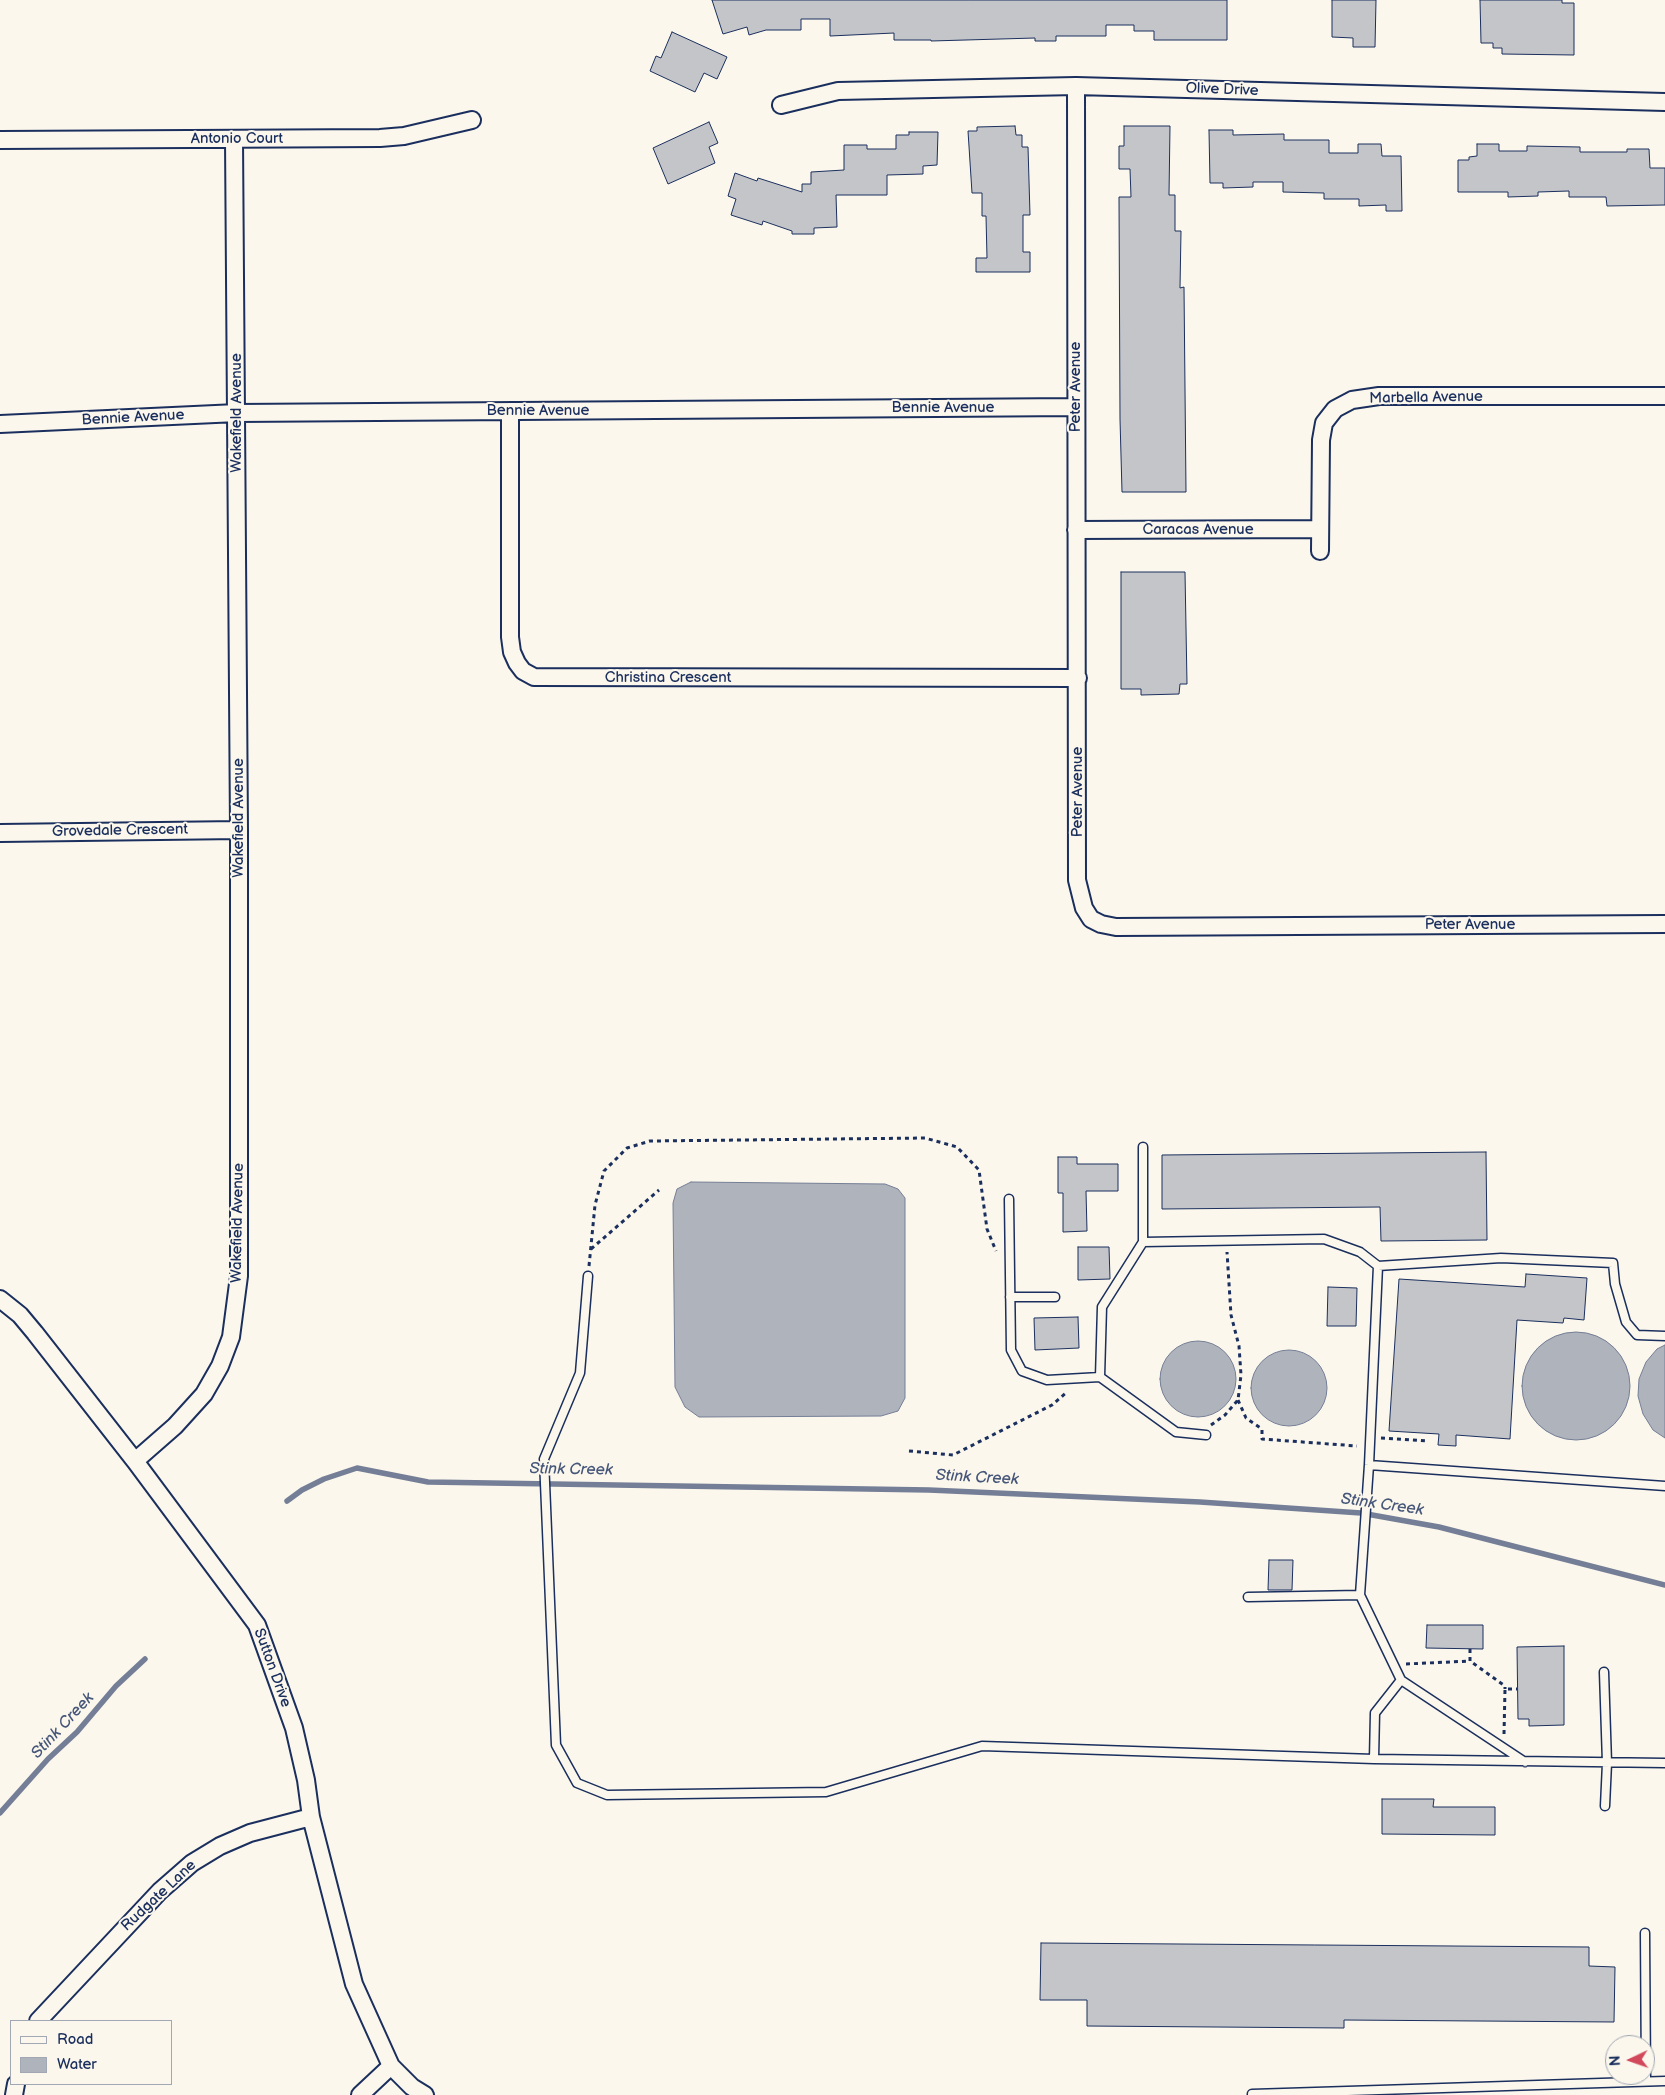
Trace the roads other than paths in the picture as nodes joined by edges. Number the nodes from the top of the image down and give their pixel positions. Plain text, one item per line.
1 (1076, 86) junction
2 (1665, 102) edge
3 (781, 105) dead end
4 (472, 120) dead end
5 (234, 139) junction
6 (0, 140) edge
7 (1665, 396) edge
8 (1075, 407) junction
9 (510, 411) junction
10 (237, 413) junction
11 (0, 424) edge
12 (1320, 529) junction
13 (1076, 530) junction
14 (1320, 551) dead end
15 (1078, 678) junction
16 (239, 830) junction
17 (0, 833) edge
18 (1665, 924) edge
19 (1143, 1147) dead end
20 (1009, 1199) dead end
21 (1143, 1242) junction
22 (1378, 1266) junction
23 (588, 1276) road end
24 (1010, 1297) junction
25 (1054, 1297) dead end
26 (0, 1300) edge
27 (1665, 1336) edge
28 (1100, 1377) junction
29 (1202, 1435) road end
30 (135, 1461) junction
31 (1369, 1465) junction
32 (1665, 1486) edge
33 (1360, 1595) junction
34 (1248, 1597) dead end
35 (1604, 1672) dead end
36 (1401, 1680) junction
37 (1374, 1760) junction
38 (1526, 1762) junction
39 (1607, 1763) junction
40 (1665, 1763) edge
41 (1605, 1806) dead end
42 (311, 1817) junction
43 (1645, 1933) dead end
44 (39, 2020) edge
45 (1646, 2035) edge
46 (391, 2066) junction
47 (1605, 2082) edge
48 (1252, 2094) edge
49 (360, 2095) edge
50 (425, 2095) edge

1 - 2 street, Olive Drive
1 - 3 street, Olive Drive
1 - 8 street, Peter Avenue
4 - 5 street, Antonio Court
5 - 6 street, Antonio Court
5 - 10 street, Wakefield Avenue
7 - 12 street, Marbella Avenue
8 - 9 street, Bennie Avenue
8 - 13 street, Peter Avenue
9 - 10 street, Bennie Avenue
9 - 15 street, Christina Crescent
10 - 11 street, Bennie Avenue
10 - 16 street, Wakefield Avenue
12 - 13 street, Caracas Avenue
12 - 14 street, Marbella Avenue
13 - 15 street, Peter Avenue
15 - 18 street, Peter Avenue
16 - 17 street, Grovedale Crescent
16 - 30 street, Wakefield Avenue
19 - 21 lane
20 - 24 lane
21 - 22 lane
21 - 28 lane
22 - 27 lane
22 - 31 lane
23 - 37 lane
24 - 25 lane
24 - 28 lane
26 - 30 street, Sutton Drive
28 - 29 lane
30 - 42 street, Sutton Drive
31 - 32 lane
31 - 33 lane
33 - 34 lane
33 - 36 lane
35 - 39 lane
36 - 37 lane
36 - 38 lane
37 - 38 lane
38 - 39 lane
39 - 40 lane
39 - 41 lane
42 - 44 street, Rudgate Lane
42 - 46 street, Sutton Drive
43 - 45 lane
46 - 49 street
46 - 50 street, Sutton Drive
47 - 48 lane

